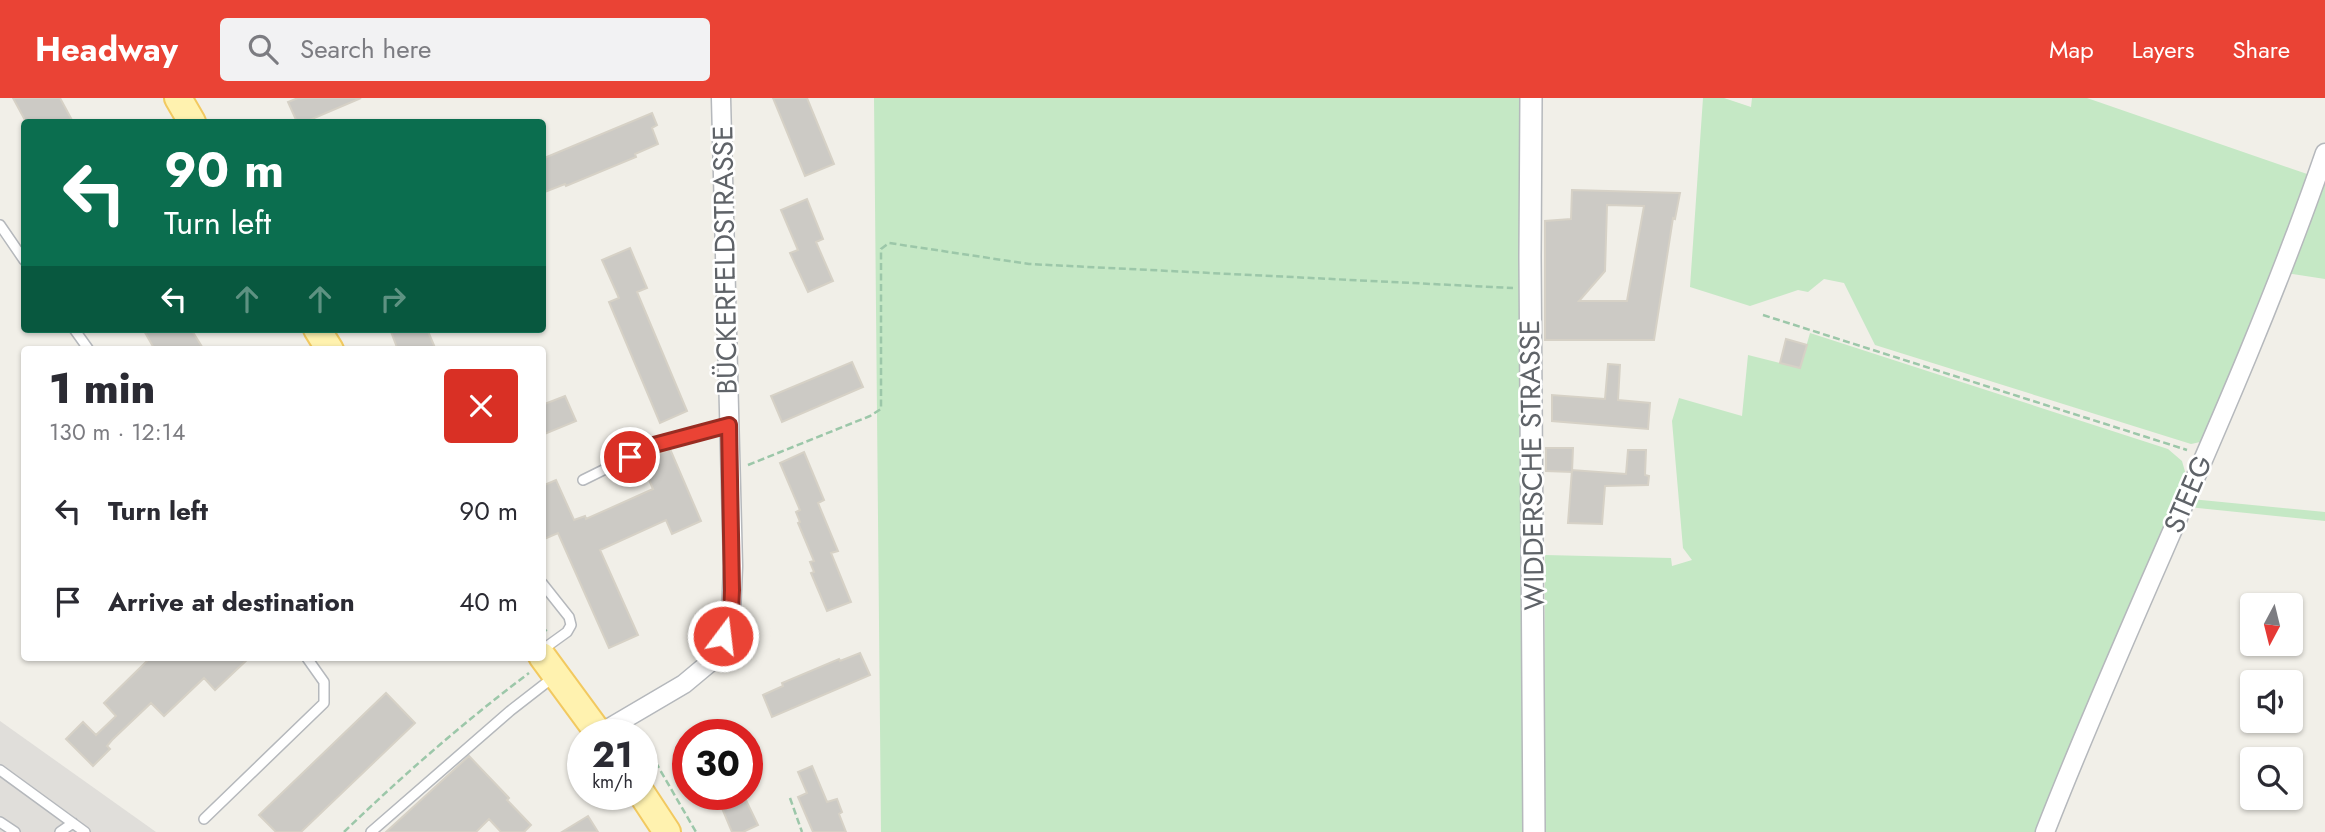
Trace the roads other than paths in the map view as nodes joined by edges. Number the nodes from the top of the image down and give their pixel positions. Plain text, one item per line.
1 (178, 98) edge
2 (721, 98) edge
3 (1531, 98) edge
4 (189, 119) edge
5 (2325, 153) edge
6 (0, 225) edge
7 (21, 256) edge
8 (729, 425) junction
9 (583, 480) dead end
10 (546, 588) edge
11 (309, 661) edge
12 (547, 661) edge
13 (589, 719) edge
14 (625, 719) edge
15 (0, 770) edge
16 (653, 810) edge
17 (204, 819) dead end
18 (0, 822) edge
19 (73, 823) junction
20 (15, 832) edge
21 (60, 832) edge
22 (85, 832) edge
23 (371, 832) edge
24 (667, 832) edge
25 (1534, 832) edge
26 (2045, 832) edge

1 - 4 main road
2 - 8 street, BÜCKERFELDSTRASSE
3 - 25 street, WIDDERSCHE STRASSE
5 - 26 street, STEEG
6 - 7 lane
8 - 9 lane
8 - 14 street, BÜCKERFELDSTRASSE
10 - 12 lane
11 - 17 lane
12 - 13 main road
12 - 23 lane
15 - 19 lane
16 - 24 main road
18 - 20 lane
19 - 21 lane
19 - 22 lane

